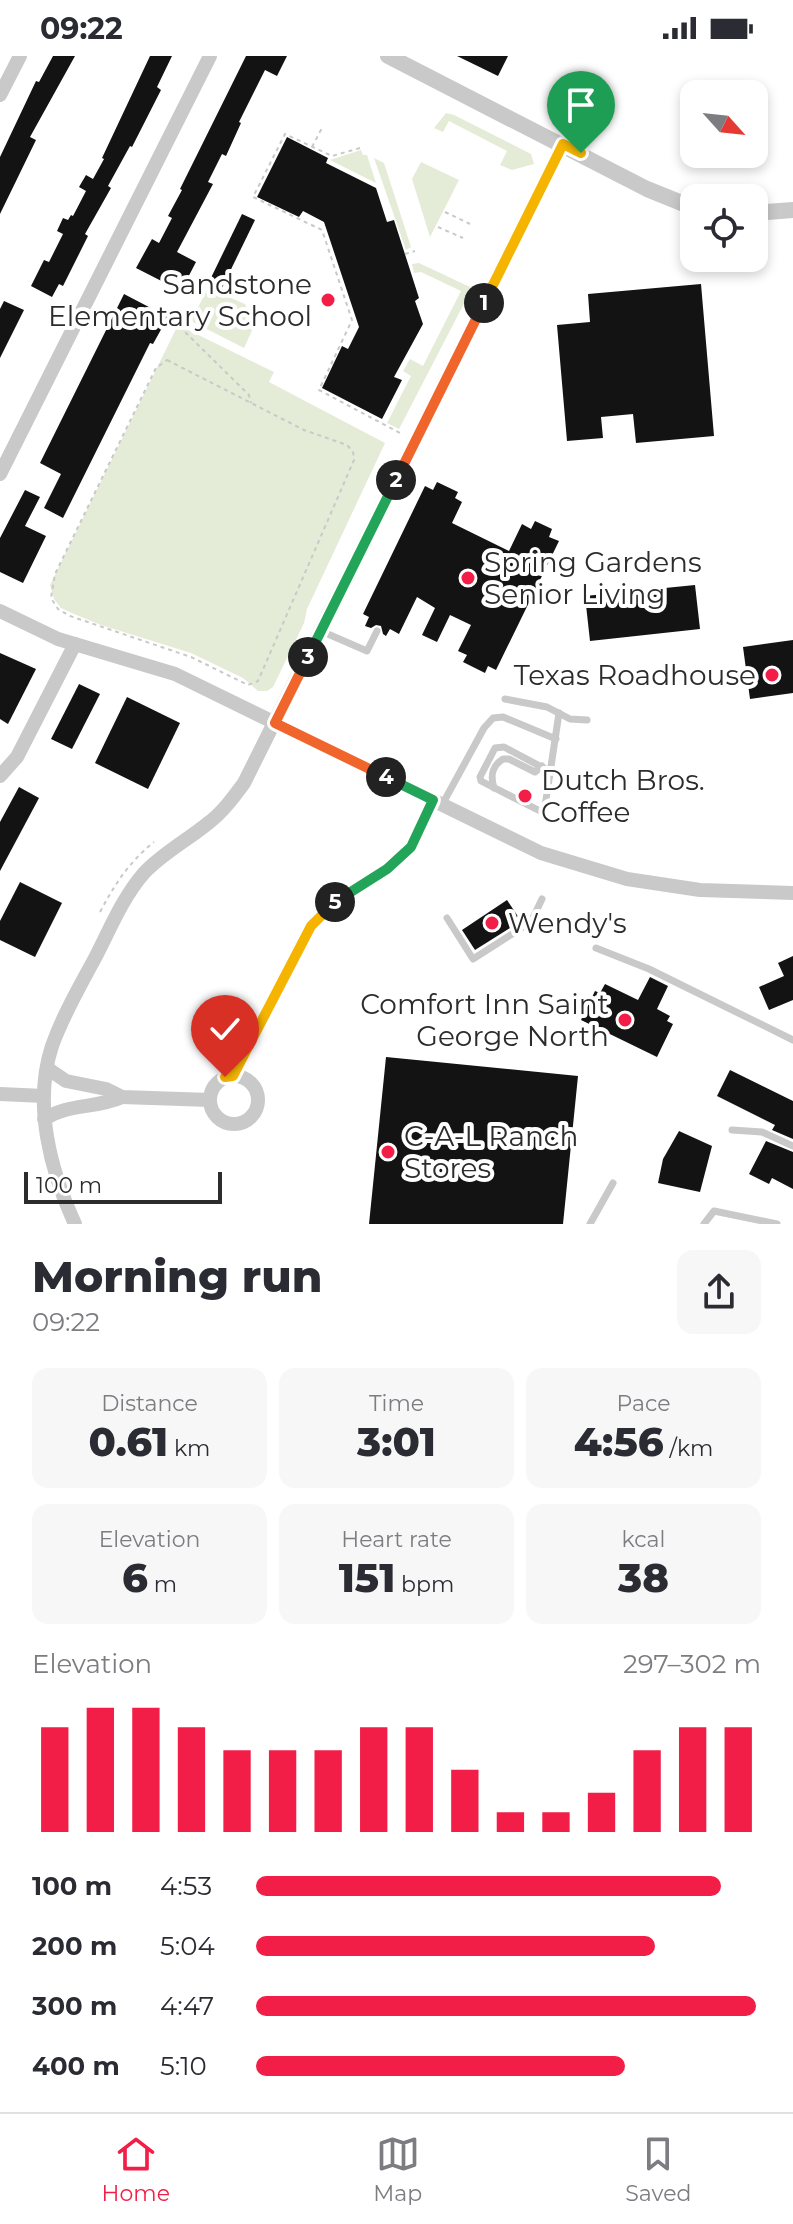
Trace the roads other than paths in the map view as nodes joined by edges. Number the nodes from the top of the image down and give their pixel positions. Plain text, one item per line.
1 (20, 56) edge
2 (210, 56) edge
3 (388, 56) edge
4 (0, 95) edge
5 (563, 144) junction
6 (680, 202) edge
7 (793, 210) edge
8 (768, 212) edge
9 (0, 474) edge
10 (0, 611) edge
11 (321, 631) junction
12 (377, 631) dead end
13 (75, 644) junction
14 (505, 699) dead end
15 (559, 713) junction
16 (587, 720) dead end
17 (275, 723) junction
18 (556, 739) junction
19 (542, 766) junction
20 (551, 772) junction
21 (0, 776) edge
22 (494, 788) junction
23 (437, 803) junction
24 (793, 893) edge
25 (542, 899) dead end
26 (447, 918) dead end
27 (596, 948) dead end
28 (793, 1040) edge
29 (47, 1068) junction
30 (233, 1076) junction
31 (0, 1094) edge
32 (44, 1096) junction
33 (122, 1097) junction
34 (210, 1100) junction
35 (44, 1119) junction
36 (732, 1130) dead end
37 (793, 1146) edge
38 (613, 1183) dead end
39 (75, 1224) edge
40 (590, 1224) edge
41 (704, 1224) edge
42 (777, 1224) edge

1 - 4 street
2 - 9 street
3 - 5 street
5 - 6 street
5 - 11 street
7 - 8 street
10 - 13 street
11 - 12 lane
11 - 17 street
13 - 17 street
13 - 21 street
14 - 15 lane
15 - 16 lane
15 - 18 lane
17 - 23 street
17 - 29 street
18 - 20 lane
18 - 23 lane
19 - 20 lane
19 - 22 lane
19 - 22 lane
20 - 22 lane
23 - 24 street
23 - 30 street
25 - 26 lane
27 - 28 lane
29 - 32 street
29 - 33 street
30 - 34 street
30 - 34 street
31 - 32 street
32 - 35 street
33 - 34 street
33 - 35 street
35 - 39 street
36 - 37 lane
38 - 40 lane
41 - 42 lane

